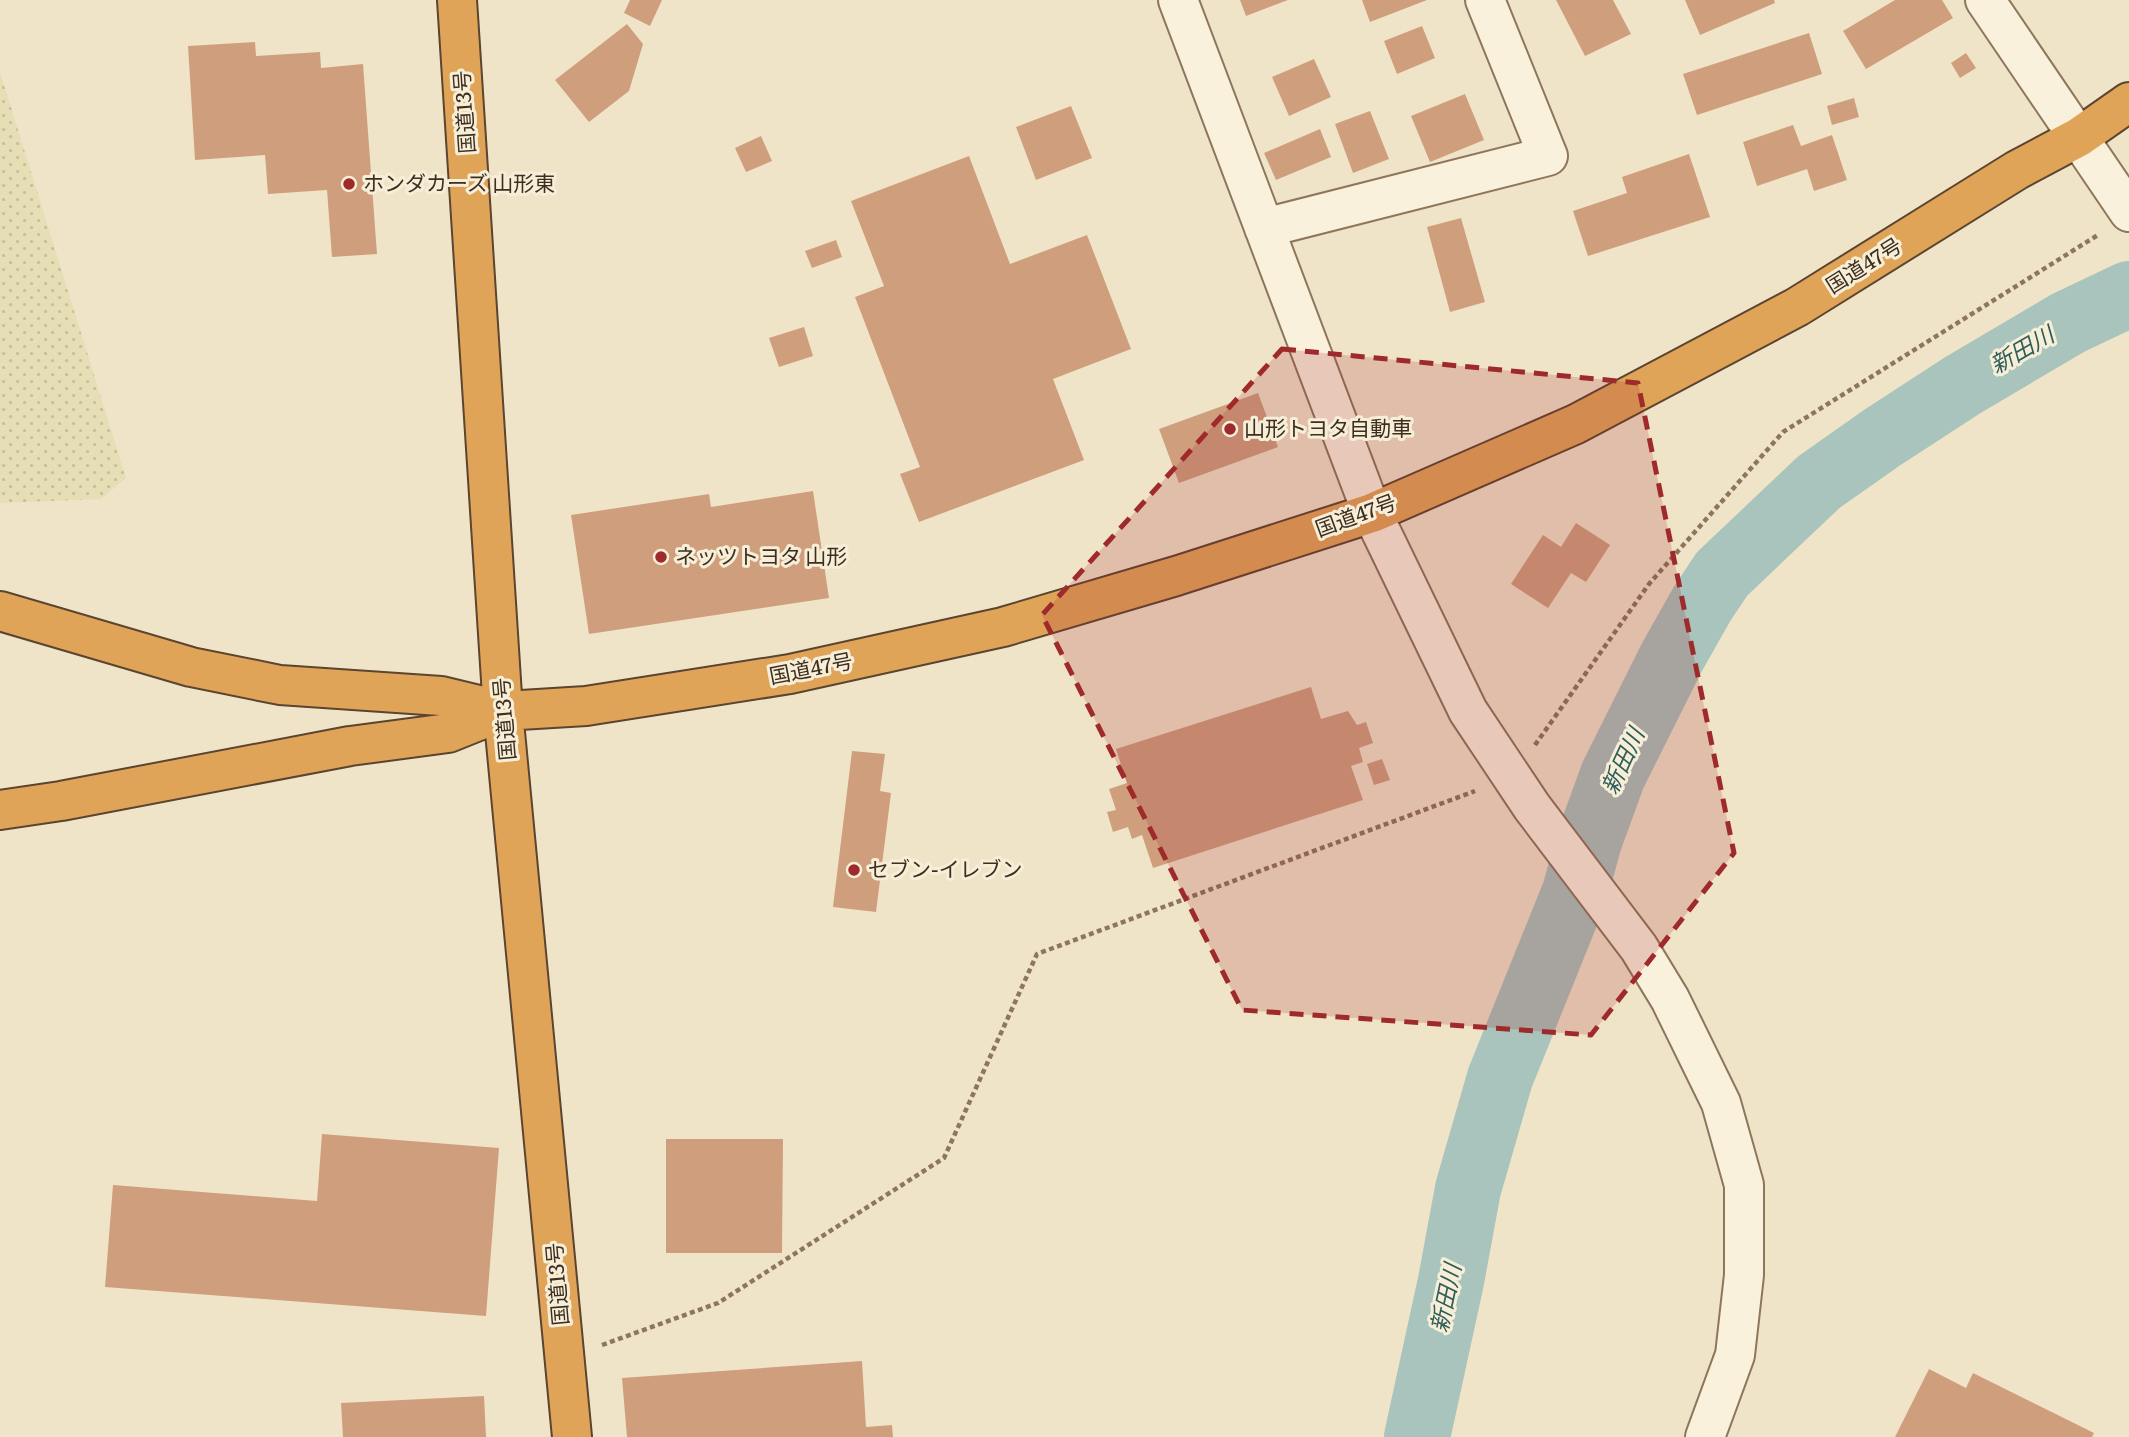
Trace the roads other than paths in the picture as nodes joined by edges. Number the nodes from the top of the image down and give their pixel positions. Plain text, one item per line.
1 (457, 0) edge
2 (1178, 0) edge
3 (1485, 0) edge
4 (1985, 0) edge
5 (2129, 102) edge
6 (2079, 137) junction
7 (2118, 221) edge
8 (1265, 228) junction
9 (1372, 513) junction
10 (0, 611) edge
11 (503, 711) junction
12 (0, 810) edge
13 (572, 1437) edge
14 (1705, 1437) edge

1 - 11 highway, 国道13号
2 - 8 street
3 - 8 street
4 - 6 street
5 - 6 highway, 国道47号
6 - 7 street
6 - 9 highway, 国道47号
8 - 9 street
9 - 11 highway, 国道47号
9 - 14 street
10 - 11 highway
11 - 12 highway
11 - 13 highway, 国道13号

